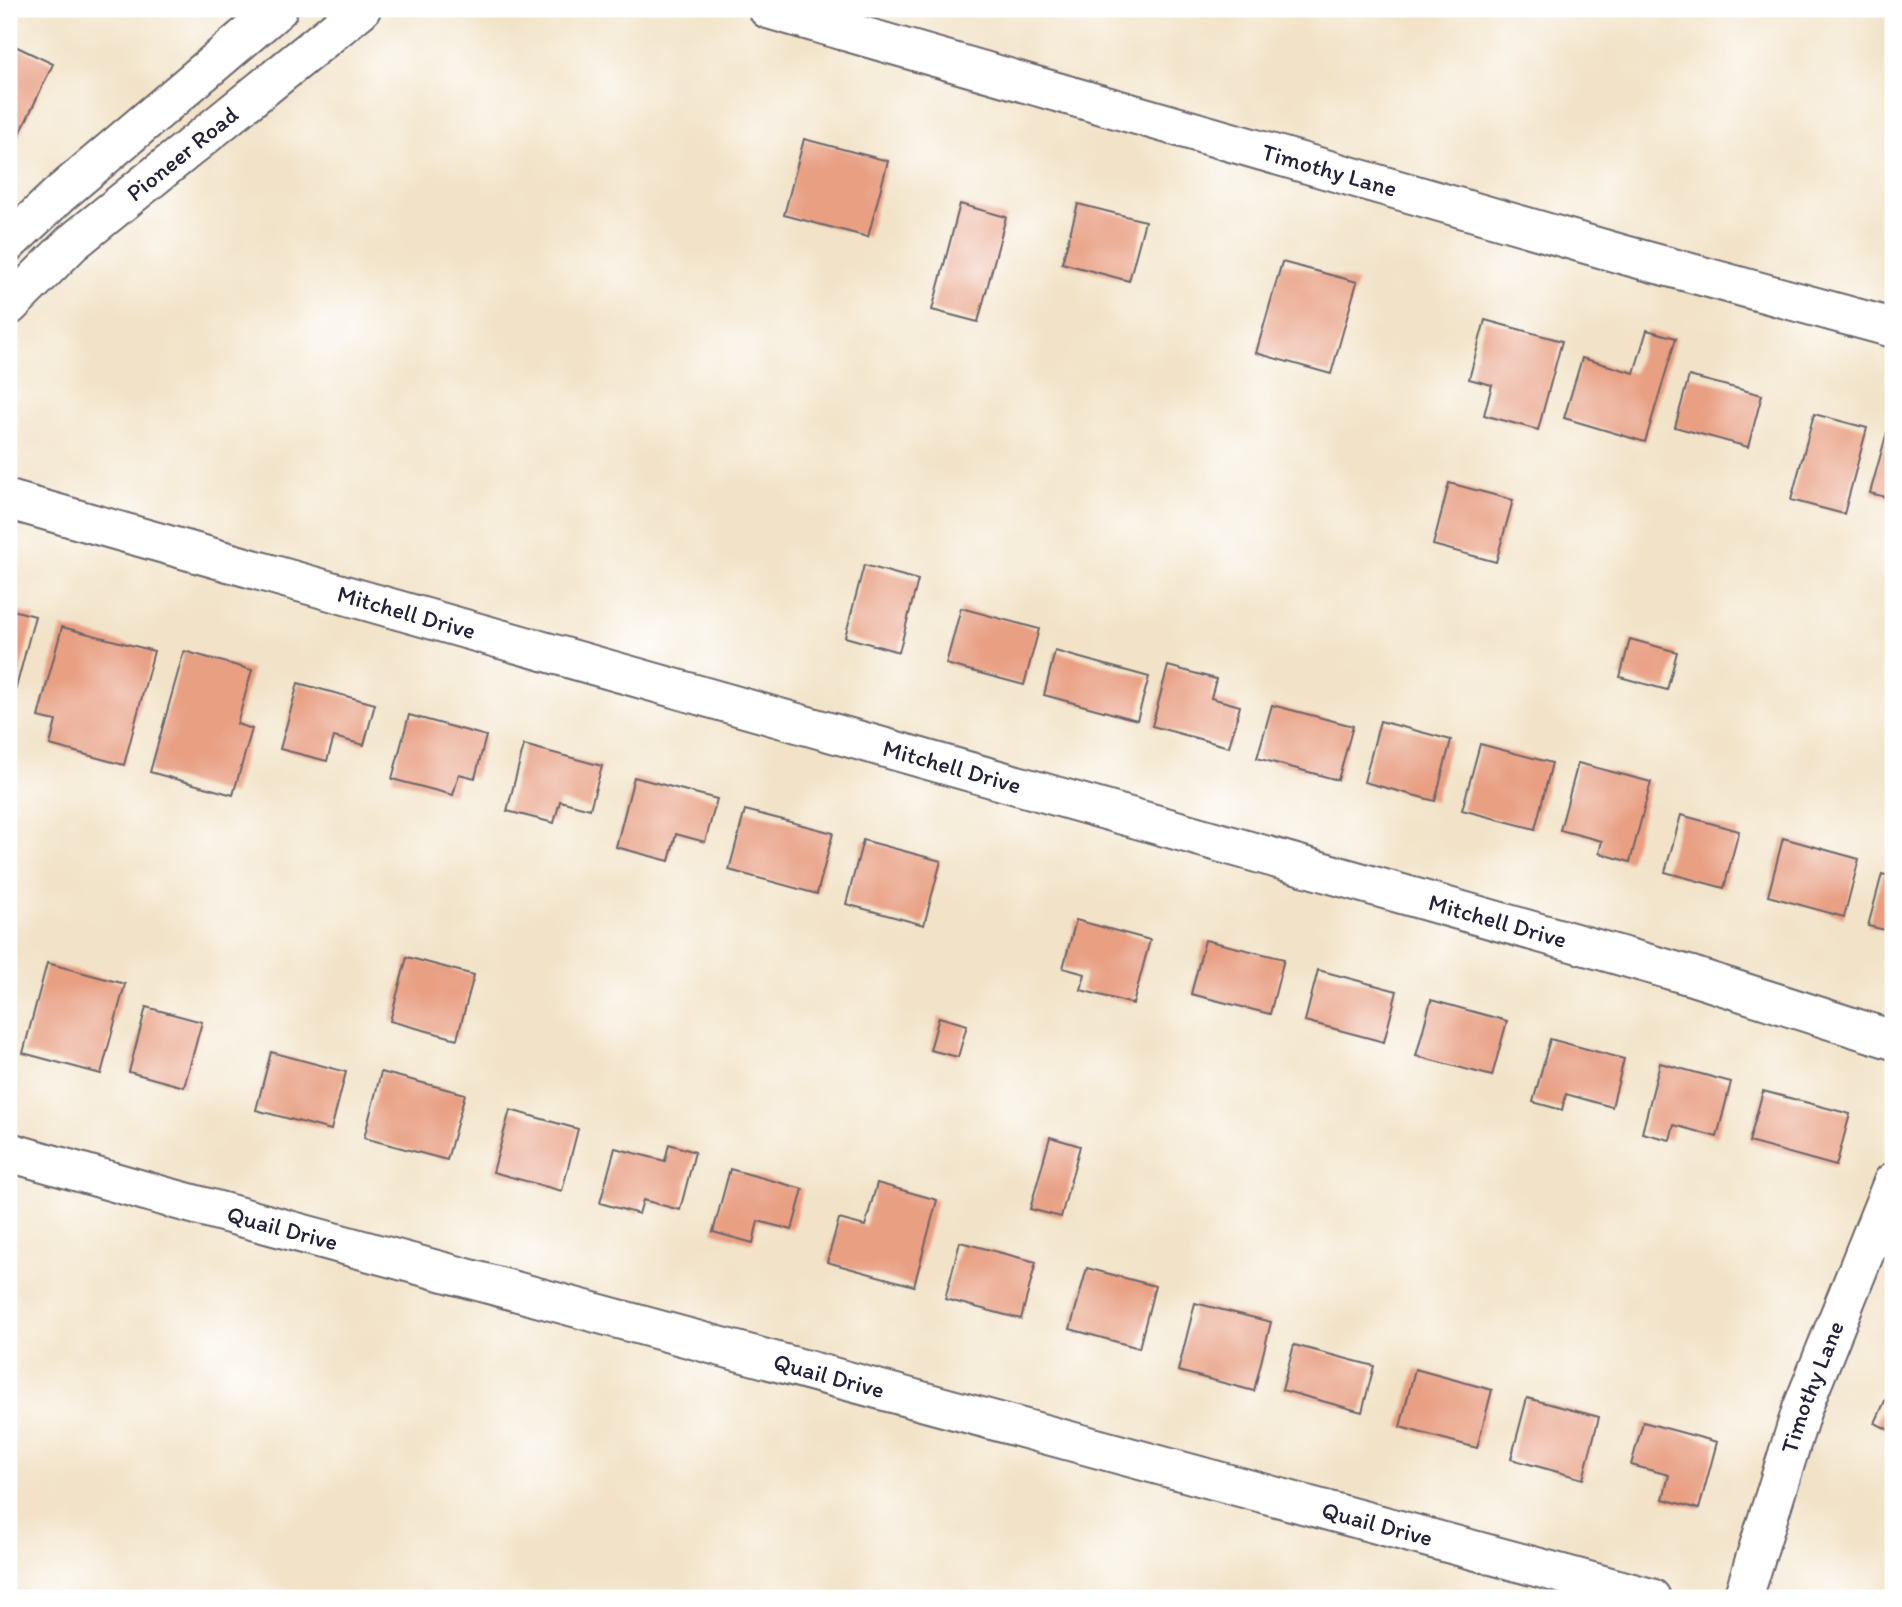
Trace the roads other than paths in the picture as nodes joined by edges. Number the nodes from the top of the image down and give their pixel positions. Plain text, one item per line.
1 (278, 9) edge
2 (361, 9) edge
3 (768, 9) edge
4 (9, 242) edge
5 (9, 306) edge
6 (1893, 328) edge
7 (9, 500) edge
8 (1893, 1040) edge
9 (9, 1152) edge
10 (1893, 1182) edge
11 (1556, 1586) edge
12 (1651, 1598) edge
13 (1743, 1598) edge

1 - 4 street, Pioneer Road
2 - 5 street, Pioneer Road
3 - 6 street, Timothy Lane
7 - 8 street, Mitchell Drive
9 - 11 street, Quail Drive
10 - 13 street, Timothy Lane
11 - 12 street, Quail Drive

